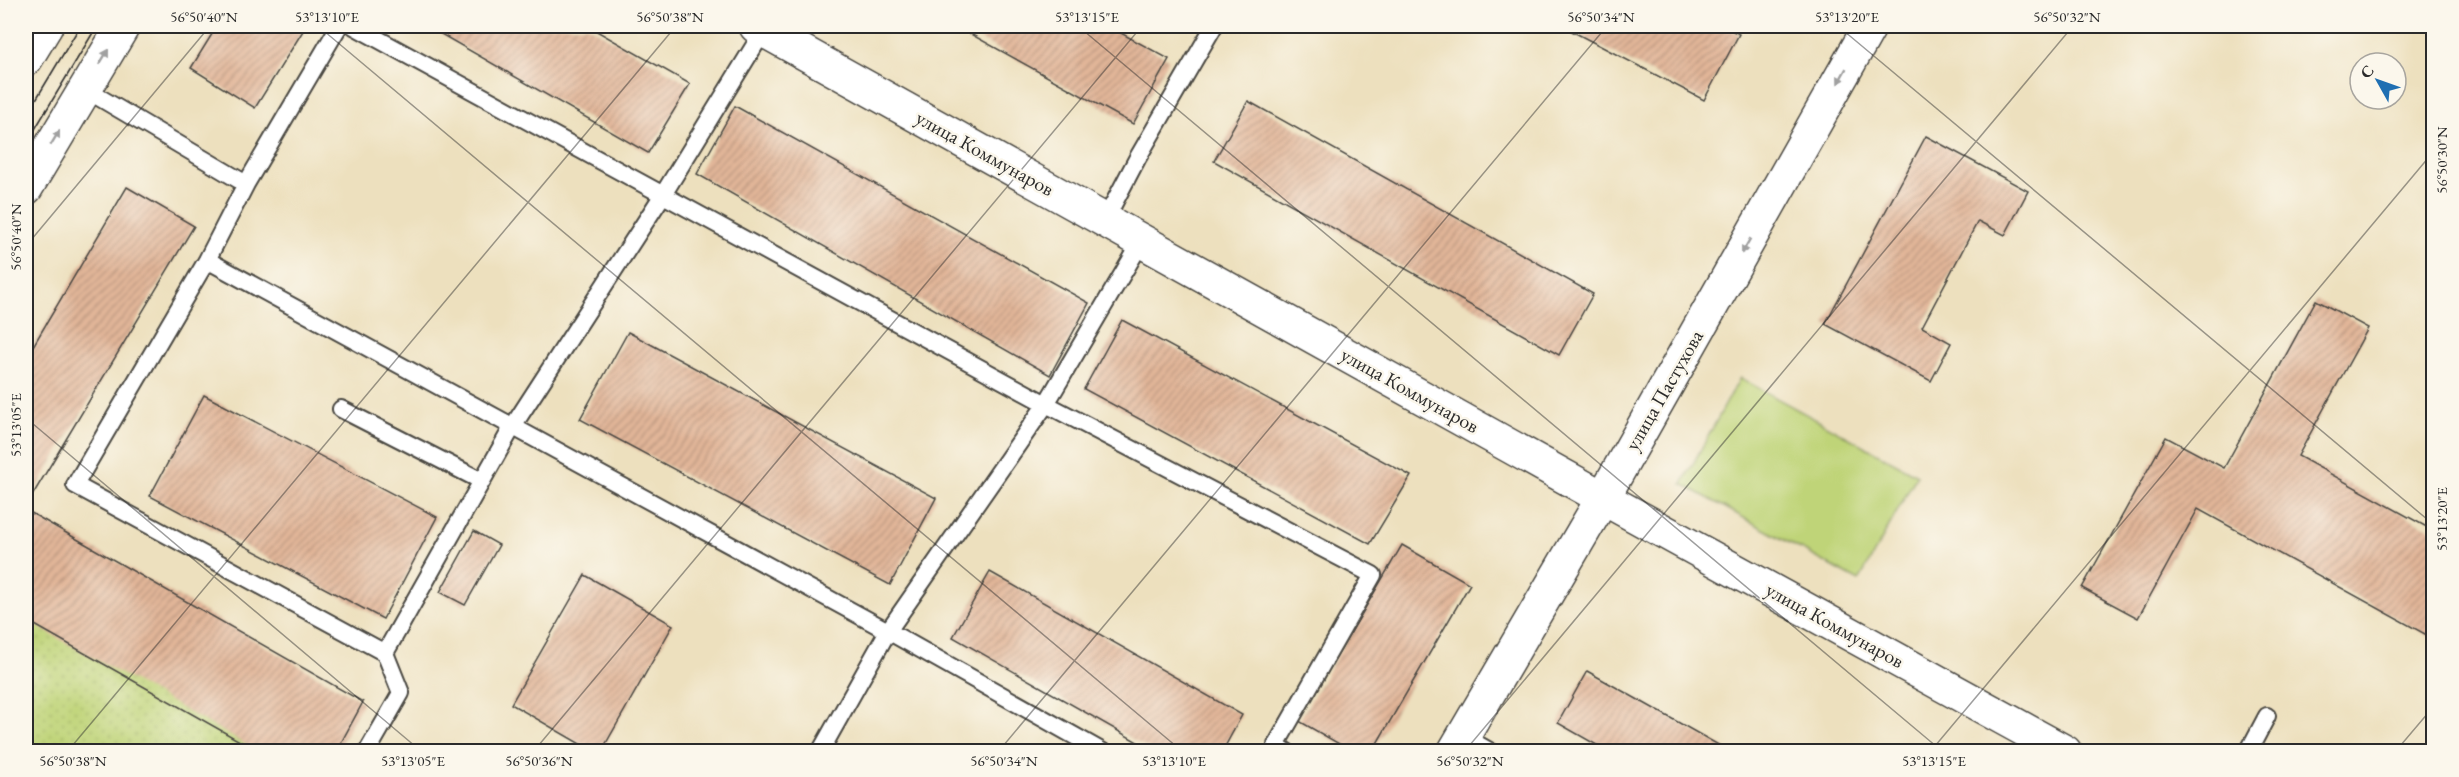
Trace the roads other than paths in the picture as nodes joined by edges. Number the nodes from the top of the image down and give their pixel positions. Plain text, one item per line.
1 (46, 26) edge
2 (123, 26) edge
3 (339, 26) edge
4 (354, 26) edge
5 (1214, 26) edge
6 (1870, 26) edge
7 (760, 28) edge
8 (26, 59) edge
9 (85, 89) junction
10 (246, 184) junction
11 (26, 188) edge
12 (664, 193) junction
13 (1105, 220) junction
14 (1142, 241) junction
15 (207, 260) junction
16 (1046, 404) junction
17 (341, 409) dead end
18 (513, 426) junction
19 (482, 481) junction
20 (1603, 498) junction
21 (888, 632) junction
22 (385, 653) junction
23 (2266, 716) dead end
24 (1458, 744) edge
25 (1278, 749) edge
26 (367, 752) edge
27 (820, 752) edge
28 (1103, 752) edge
29 (1491, 752) edge
30 (2065, 752) edge
31 (2248, 752) edge

1 - 8 street
9 -> 2 street
3 - 10 lane
4 - 12 lane
5 - 13 lane
6 -> 20 street, улица Пастухова
7 - 12 lane
7 - 13 street, улица Коммунаров
9 - 10 lane
11 -> 9 street
10 - 15 lane
12 - 16 lane
12 - 18 lane
13 - 14 street, улица Коммунаров
14 - 16 lane
14 - 20 street, улица Коммунаров
15 - 18 lane
15 - 22 lane
16 - 21 lane
16 - 25 lane
17 - 19 lane
18 - 19 lane
18 - 21 lane
19 - 22 lane
20 - 24 street, улица Пастухова
20 - 30 street, улица Коммунаров
21 - 27 lane
21 - 28 lane
22 - 26 lane
23 - 31 lane
24 - 29 lane

